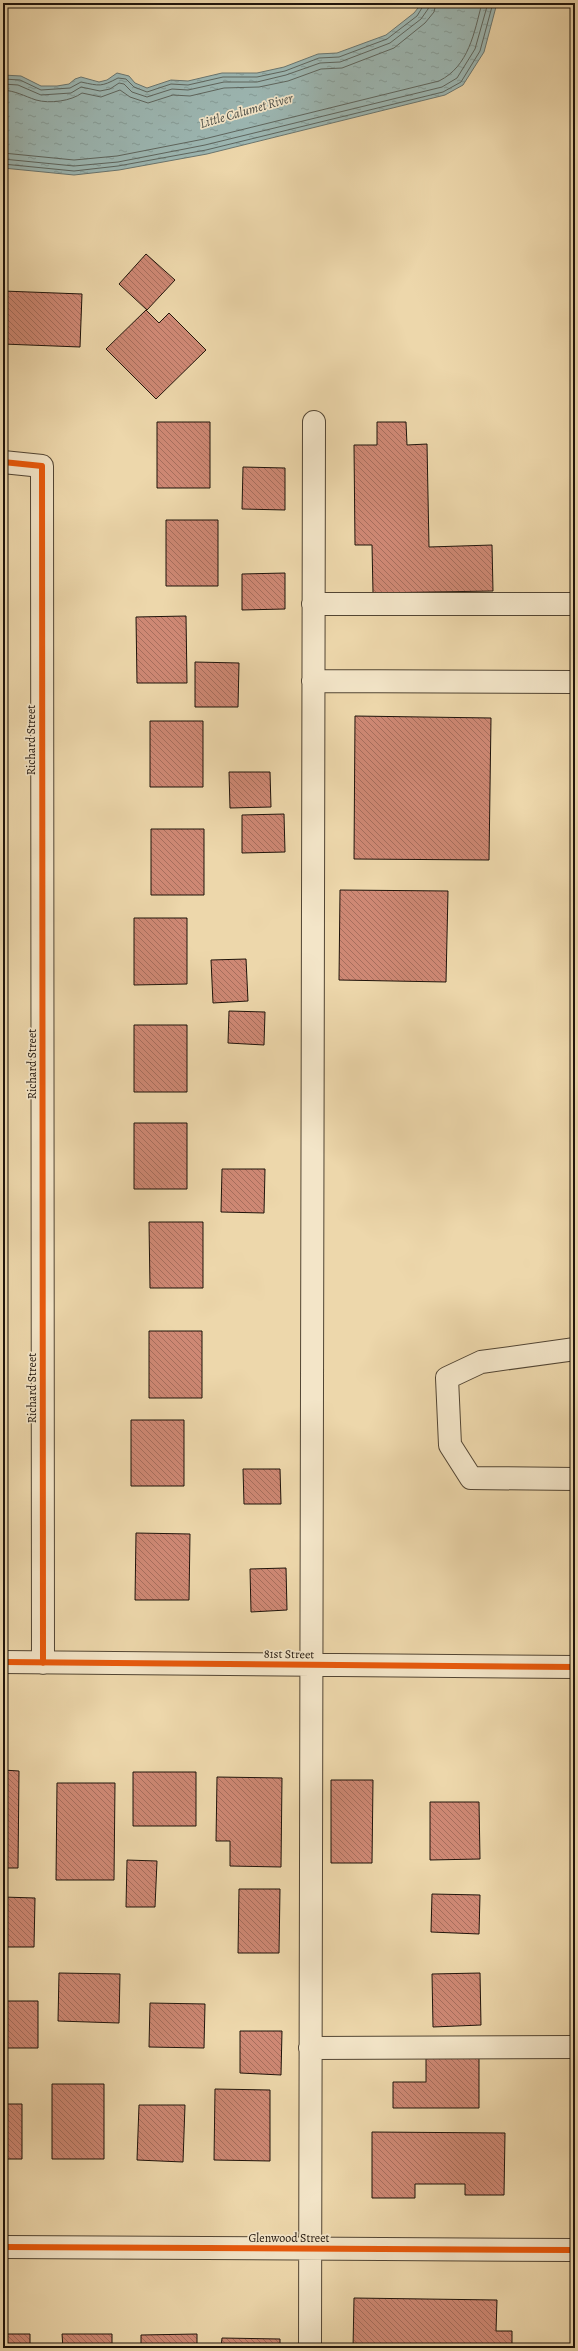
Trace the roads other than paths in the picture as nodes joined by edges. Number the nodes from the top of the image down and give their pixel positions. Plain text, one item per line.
1 (314, 422) dead end
2 (3, 462) edge
3 (313, 604) junction
4 (575, 604) edge
5 (313, 681) junction
6 (575, 682) edge
7 (575, 1349) edge
8 (575, 1479) edge
9 (3, 1662) edge
10 (43, 1662) junction
11 (310, 1665) junction
12 (575, 1667) edge
13 (575, 2047) edge
14 (310, 2048) junction
15 (3, 2247) edge
16 (310, 2249) junction
17 (575, 2250) edge
18 (310, 2348) edge

1 - 3 street
2 - 10 street, Richard Street
3 - 4 street
3 - 5 street
5 - 6 street
5 - 11 street
7 - 8 street
9 - 10 street, 81st Street
10 - 11 street, 81st Street
11 - 12 street, 81st Street
11 - 14 street
13 - 14 street
14 - 16 street
15 - 16 street, Glenwood Street
16 - 17 street, Glenwood Street
16 - 18 street

